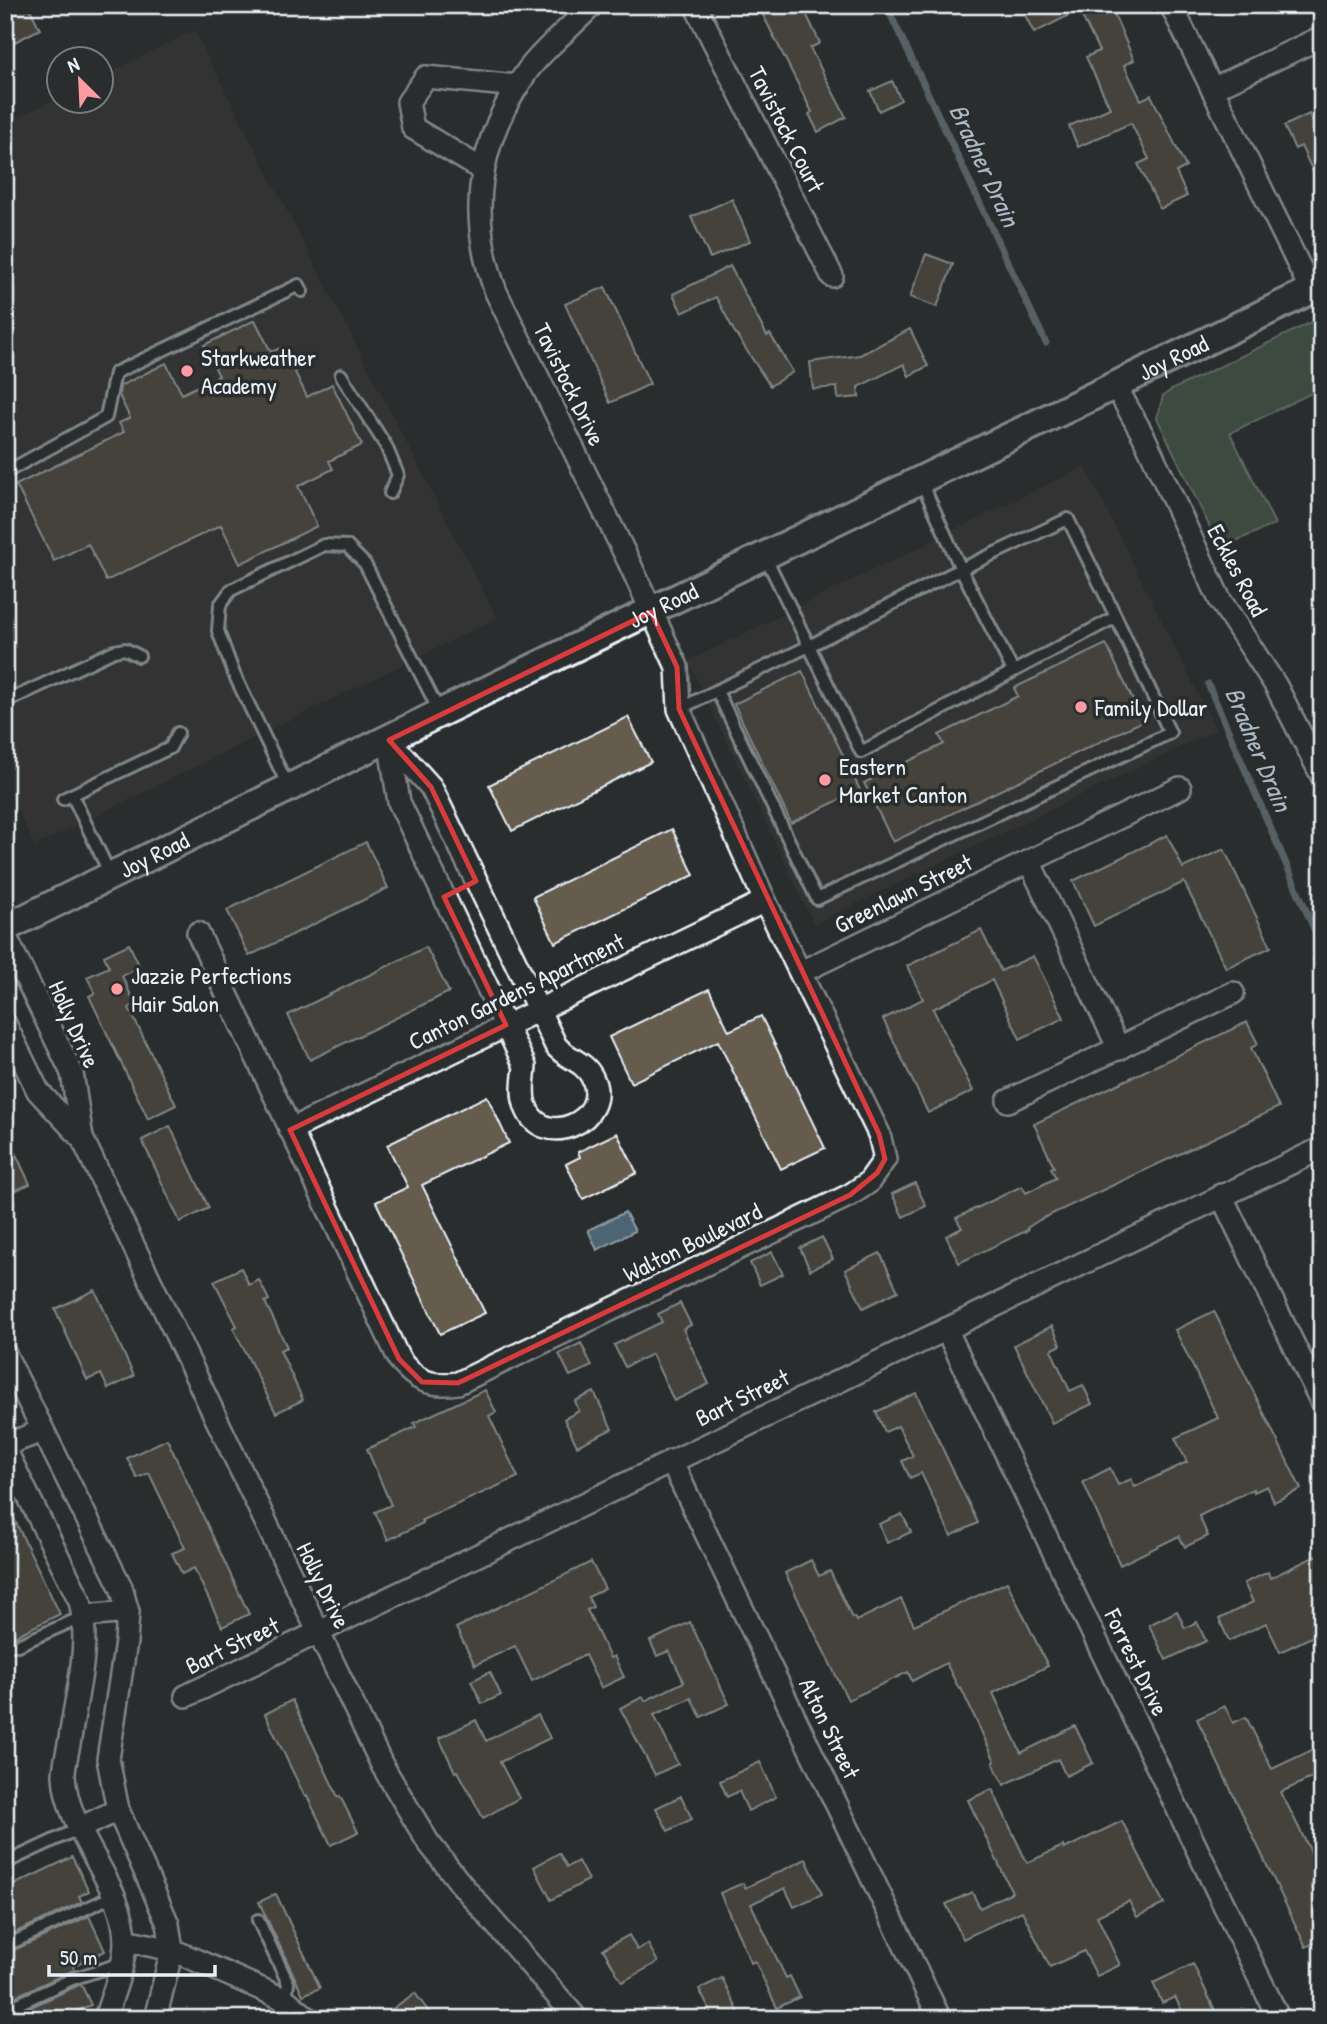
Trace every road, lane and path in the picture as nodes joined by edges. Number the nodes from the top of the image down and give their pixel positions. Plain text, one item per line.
1 (592, 5) edge
2 (695, 5) edge
3 (1171, 5) edge
4 (1322, 37) edge
5 (518, 86) junction
6 (1212, 89) junction
7 (483, 170) junction
8 (832, 276) dead end
9 (1317, 287) edge
10 (302, 291) dead end
11 (341, 375) dead end
12 (1115, 385) junction
13 (10, 470) dead end
14 (920, 480) junction
15 (390, 493) dead end
16 (765, 556) junction
17 (961, 569) junction
18 (651, 612) junction
19 (1116, 617) junction
20 (809, 646) junction
21 (139, 656) dead end
22 (1013, 671) junction
23 (717, 691) junction
24 (16, 697) dead end
25 (679, 709) junction
26 (440, 713) junction
27 (178, 733) dead end
28 (389, 740) junction
29 (1322, 776) edge
30 (289, 788) junction
31 (1180, 788) dead end
32 (1029, 861) junction
33 (111, 876) junction
34 (476, 881) junction
35 (444, 897) junction
36 (765, 901) junction
37 (5, 928) edge
38 (198, 933) dead end
39 (5, 935) edge
40 (801, 972) junction
41 (1233, 993) dead end
42 (538, 1009) junction
43 (5, 1024) edge
44 (506, 1025) junction
45 (1119, 1049) junction
46 (1008, 1101) dead end
47 (290, 1130) junction
48 (82, 1138) junction
49 (1322, 1148) edge
50 (1221, 1195) junction
51 (946, 1329) junction
52 (5, 1354) edge
53 (1322, 1403) edge
54 (42, 1431) junction
55 (5, 1447) edge
56 (671, 1461) junction
57 (128, 1612) junction
58 (84, 1616) junction
59 (317, 1633) junction
60 (5, 1640) edge
61 (187, 1696) dead end
62 (118, 1810) junction
63 (80, 1828) junction
64 (5, 1863) edge
65 (113, 1896) junction
66 (258, 1920) dead end
67 (125, 1940) junction
68 (5, 1946) edge
69 (172, 1950) junction
70 (122, 1963) junction
71 (286, 2000) junction
72 (5, 2010) edge
73 (105, 2019) edge
74 (155, 2019) edge
75 (309, 2019) edge
76 (577, 2019) edge
77 (940, 2019) edge
78 (1279, 2019) edge

1 - 5 street, Tavistock Drive
2 - 8 street, Tavistock Court
3 - 6 street
4 - 6 street
5 - 7 street, Tavistock Drive
5 - 7 street
6 - 9 street
7 - 18 street, Tavistock Drive
9 - 12 street, Joy Road
10 - 13 lane
11 - 15 lane
12 - 14 street, Joy Road
12 - 29 street, Eckles Road
14 - 16 street, Joy Road
14 - 17 lane
16 - 18 street, Joy Road
16 - 20 lane
17 - 19 lane
17 - 20 lane
17 - 22 lane
18 - 25 street, Walton Boulevard
18 - 26 street, Joy Road
19 - 22 lane
19 - 23 lane
20 - 22 lane
20 - 23 lane
21 - 24 lane
23 - 25 lane
25 - 36 street, Walton Boulevard
26 - 28 street, Joy Road
26 - 30 lane
27 - 33 lane
28 - 30 street, Joy Road
28 - 34 street
28 - 35 street
30 - 33 street, Joy Road
31 - 32 street, Greenlawn Street
32 - 40 street, Greenlawn Street
32 - 45 street
33 - 37 street, Joy Road
34 - 35 street
34 - 42 street
35 - 44 street
36 - 40 street, Walton Boulevard
36 - 42 street, Canton Gardens Apartment
38 - 47 street, Walton Boulevard
39 - 48 street, Holly Drive
40 - 47 street, Walton Boulevard
41 - 45 street
42 - 44 street, Canton Gardens Apartment
42 - 44 street
43 - 48 street, Holly Drive
44 - 47 street, Canton Gardens Apartment
45 - 46 street
48 - 59 street, Holly Drive
49 - 50 street, Bart Street
50 - 51 street, Bart Street
50 - 53 street
51 - 56 street, Bart Street
51 - 78 street, Forrest Drive
52 - 54 street
54 - 55 street
54 - 57 street
55 - 58 street
56 - 59 street, Bart Street
56 - 77 street, Alton Street
57 - 58 street
57 - 62 street
58 - 60 lane
58 - 63 street
59 - 61 street, Bart Street
59 - 76 street, Holly Drive
62 - 63 street
62 - 69 street
63 - 64 lane
63 - 65 street
65 - 67 street
65 - 68 lane
66 - 71 lane
67 - 69 street
67 - 70 street
69 - 71 street
69 - 74 street
70 - 72 lane
70 - 73 street
71 - 75 street

